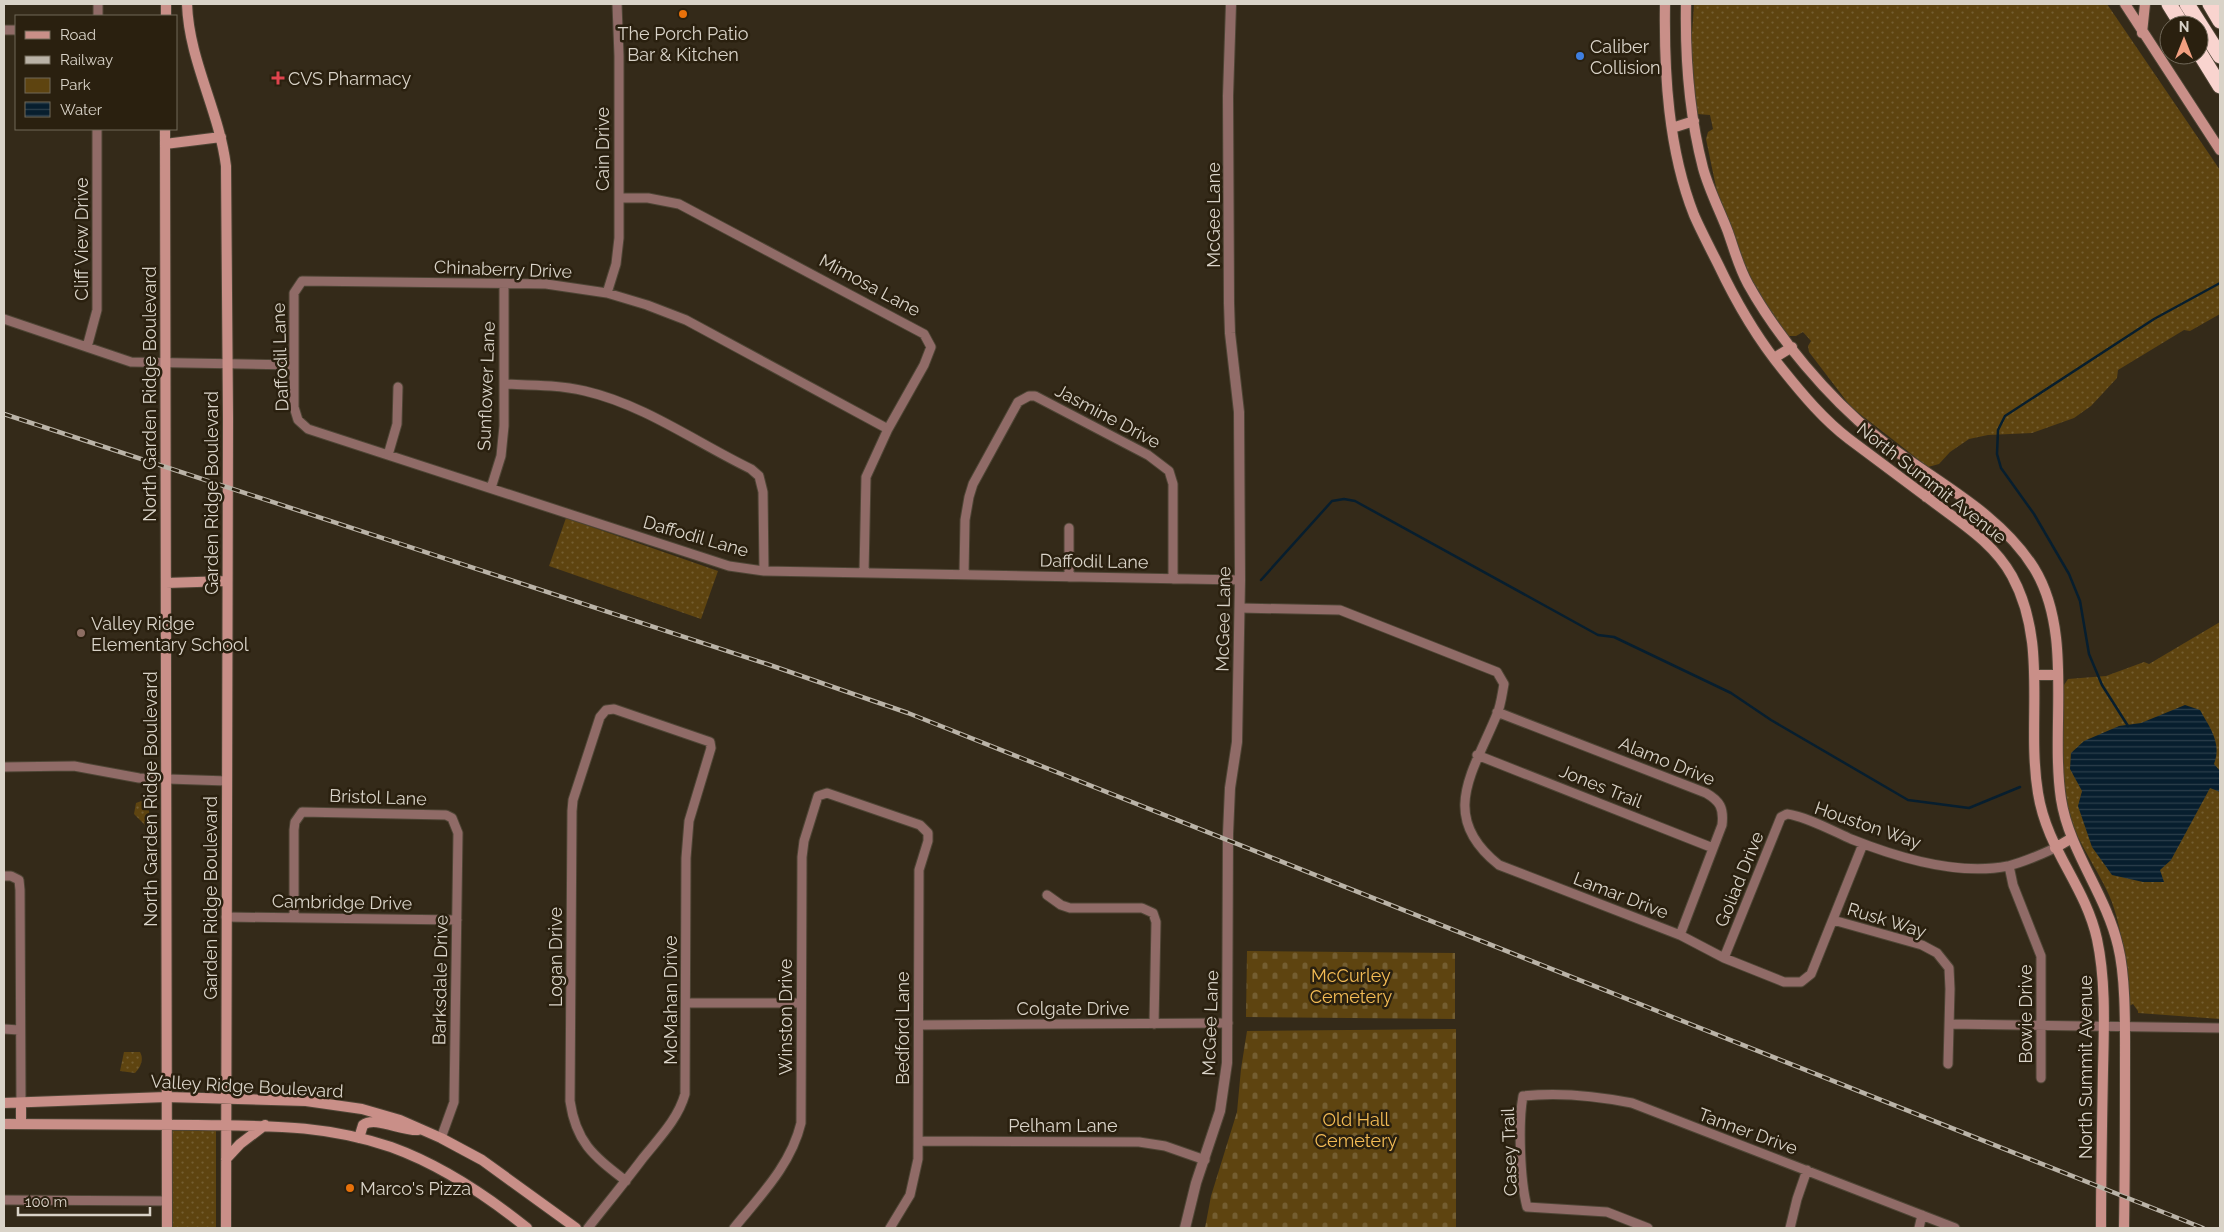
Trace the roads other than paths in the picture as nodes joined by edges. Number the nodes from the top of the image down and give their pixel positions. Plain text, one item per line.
1 (187, 4) edge
2 (617, 4) edge
3 (1231, 4) edge
4 (1665, 4) edge
5 (1686, 4) edge
6 (2125, 4) edge
7 (2145, 4) edge
8 (2210, 4) edge
9 (2188, 5) edge
10 (2220, 21) edge
11 (2142, 32) junction
12 (2220, 56) edge
13 (2207, 65) edge
14 (2220, 86) edge
15 (1694, 121) junction
16 (1672, 128) junction
17 (97, 130) edge
18 (165, 130) edge
19 (221, 137) junction
20 (165, 144) junction
21 (2220, 150) edge
22 (619, 198) junction
23 (504, 284) junction
24 (297, 286) joint
25 (607, 293) junction
26 (4, 319) edge
27 (87, 347) junction
28 (1792, 347) junction
29 (1774, 358) junction
30 (165, 364) junction
31 (227, 364) junction
32 (293, 365) junction
33 (505, 384) junction
34 (398, 388) dead end
35 (888, 430) junction
36 (388, 455) junction
37 (1938, 481) junction
38 (491, 488) junction
39 (1926, 497) junction
40 (1069, 528) dead end
41 (764, 571) junction
42 (864, 573) junction
43 (964, 574) junction
44 (1068, 577) junction
45 (1173, 579) junction
46 (1240, 580) junction
47 (227, 581) junction
48 (166, 582) junction
49 (1240, 608) junction
50 (2035, 675) junction
51 (2058, 675) junction
52 (1498, 712) junction
53 (600, 717) joint
54 (1477, 755) junction
55 (4, 767) edge
56 (166, 779) junction
57 (226, 781) junction
58 (1787, 814) joint
59 (454, 820) joint
60 (920, 826) joint
61 (2072, 838) junction
62 (1863, 844) junction
63 (1713, 848) junction
64 (2055, 848) junction
65 (2008, 866) junction
66 (4, 876) edge
67 (1047, 895) dead end
68 (226, 917) junction
69 (294, 918) junction
70 (458, 920) junction
71 (1833, 920) junction
72 (1680, 935) junction
73 (1724, 958) junction
74 (686, 1002) junction
75 (801, 1003) junction
76 (1154, 1024) junction
77 (1228, 1024) junction
78 (1949, 1024) junction
79 (919, 1025) junction
80 (2041, 1026) junction
81 (2104, 1027) junction
82 (2125, 1028) junction
83 (2220, 1028) edge
84 (4, 1030) edge
85 (19, 1030) junction
86 (1948, 1064) dead end
87 (2041, 1078) dead end
88 (1523, 1096) joint
89 (166, 1097) junction
90 (226, 1099) junction
91 (4, 1103) edge
92 (21, 1103) junction
93 (4, 1124) edge
94 (21, 1124) junction
95 (166, 1125) junction
96 (265, 1125) junction
97 (226, 1126) junction
98 (422, 1130) junction
99 (359, 1138) junction
100 (441, 1138) junction
101 (918, 1142) junction
102 (226, 1159) junction
103 (1205, 1160) junction
104 (1807, 1170) junction
105 (626, 1181) junction
106 (4, 1200) edge
107 (166, 1201) junction
108 (1922, 1215) junction
109 (167, 1228) edge
110 (226, 1228) edge
111 (527, 1228) edge
112 (576, 1228) edge
113 (588, 1228) edge
114 (734, 1228) edge
115 (890, 1228) edge
116 (1185, 1228) edge
117 (1648, 1228) edge
118 (1790, 1228) edge
119 (1918, 1228) edge
120 (1955, 1228) edge
121 (2101, 1228) edge
122 (2124, 1228) edge

1 - 19 main road, Garden Ridge Boulevard
2 - 22 street, Cain Drive
3 - 46 street, McGee Lane
4 - 16 main road, North Summit Avenue
5 - 15 main road, North Summit Avenue
6 - 11 main road
7 - 11 main road
8 - 10 highway
9 - 12 highway
11 - 21 main road
13 - 14 highway
15 - 16 main road
15 - 28 main road, North Summit Avenue
16 - 29 main road, North Summit Avenue
17 - 27 street, Cliff View Drive
18 - 20 main road, North Garden Ridge Boulevard
19 - 20 main road
19 - 31 main road, Garden Ridge Boulevard
20 - 30 main road, North Garden Ridge Boulevard
22 - 25 street, Cain Drive
22 - 35 street, Mimosa Lane
23 - 24 street, Chinaberry Drive
23 - 25 street, Chinaberry Drive
23 - 33 street, Sunflower Lane
24 - 32 street, Daffodil Lane
25 - 35 street, Chinaberry Drive
26 - 27 street
27 - 30 street
28 - 29 main road
28 - 37 main road, North Summit Avenue
29 - 39 main road, North Summit Avenue
30 - 31 street
30 - 48 main road, North Garden Ridge Boulevard
31 - 32 street
31 - 47 main road, Garden Ridge Boulevard
32 - 36 street, Daffodil Lane
33 - 38 street, Sunflower Lane
33 - 41 street
34 - 36 street
35 - 42 street, Mimosa Lane
36 - 38 street, Daffodil Lane
37 - 39 main road
37 - 51 main road, North Summit Avenue
38 - 41 street, Daffodil Lane
39 - 50 main road, North Summit Avenue
40 - 44 street
41 - 42 street, Daffodil Lane
42 - 43 street, Daffodil Lane
43 - 44 street, Daffodil Lane
43 - 45 street, Jasmine Drive
44 - 45 street, Daffodil Lane
45 - 46 street, Daffodil Lane
46 - 49 street, McGee Lane
47 - 48 main road
47 - 57 main road, Garden Ridge Boulevard
48 - 56 main road, North Garden Ridge Boulevard
49 - 52 street, Lamar Drive
49 - 77 street, McGee Lane
50 - 51 main road
50 - 64 main road, North Summit Avenue
51 - 61 main road, North Summit Avenue
52 - 54 street, Lamar Drive
52 - 63 street, Alamo Drive
53 - 74 street, McMahan Drive
53 - 105 street, Logan Drive
54 - 63 street, Jones Trail
54 - 72 street, Lamar Drive
55 - 56 street
56 - 57 street
56 - 89 main road, North Garden Ridge Boulevard
57 - 68 main road, Garden Ridge Boulevard
58 - 62 street, Houston Way
58 - 73 street, Goliad Drive
59 - 69 street, Bristol Lane
59 - 70 street, Barksdale Drive
60 - 75 street, Winston Drive
60 - 79 street, Bedford Lane
61 - 64 main road
61 - 82 main road, North Summit Avenue
62 - 65 street, Houston Way
62 - 71 street, Lamar Drive
63 - 72 street, Alamo Drive
64 - 65 street, Houston Way
64 - 81 main road, North Summit Avenue
65 - 80 street, Bowie Drive
66 - 85 street
67 - 76 street
68 - 69 street, Cambridge Drive
68 - 90 main road, Garden Ridge Boulevard
69 - 70 street, Cambridge Drive
70 - 100 street, Barksdale Drive
71 - 73 street, Lamar Drive
71 - 78 street, Rusk Way
72 - 73 street, Lamar Drive
74 - 75 street
74 - 105 street, McMahan Drive
75 - 114 street, Winston Drive
76 - 77 street, Colgate Drive
76 - 79 street, Colgate Drive
77 - 103 street, McGee Lane
78 - 80 street
78 - 86 street, Rusk Way
79 - 101 street, Bedford Lane
80 - 81 street
80 - 87 street, Bowie Drive
81 - 82 street
81 - 121 main road, North Summit Avenue
82 - 83 street
82 - 122 main road, North Summit Avenue
84 - 85 street
85 - 92 street
88 - 104 street, Tanner Drive
88 - 117 street, Casey Trail
89 - 90 main road, Valley Ridge Boulevard
89 - 92 main road, Valley Ridge Boulevard
89 - 95 main road, North Garden Ridge Boulevard
90 - 97 main road, Garden Ridge Boulevard
90 - 98 main road, Valley Ridge Boulevard
91 - 92 main road, Valley Ridge Boulevard
92 - 94 main road
93 - 94 main road
94 - 95 main road
95 - 97 main road
95 - 107 main road, North Garden Ridge Boulevard
96 - 97 main road
96 - 99 main road
96 - 102 main road
97 - 102 main road, Garden Ridge Boulevard
98 - 99 main road
98 - 100 main road, Valley Ridge Boulevard
99 - 111 main road
100 - 112 main road, Valley Ridge Boulevard
101 - 103 street, Pelham Lane
101 - 115 street, Bedford Lane
102 - 110 main road, Garden Ridge Boulevard
103 - 116 street, McGee Lane
104 - 108 street, Tanner Drive
104 - 118 street
105 - 113 street, McMahan Drive
106 - 107 street
107 - 109 main road, North Garden Ridge Boulevard
108 - 119 street
108 - 120 street, Tanner Drive

